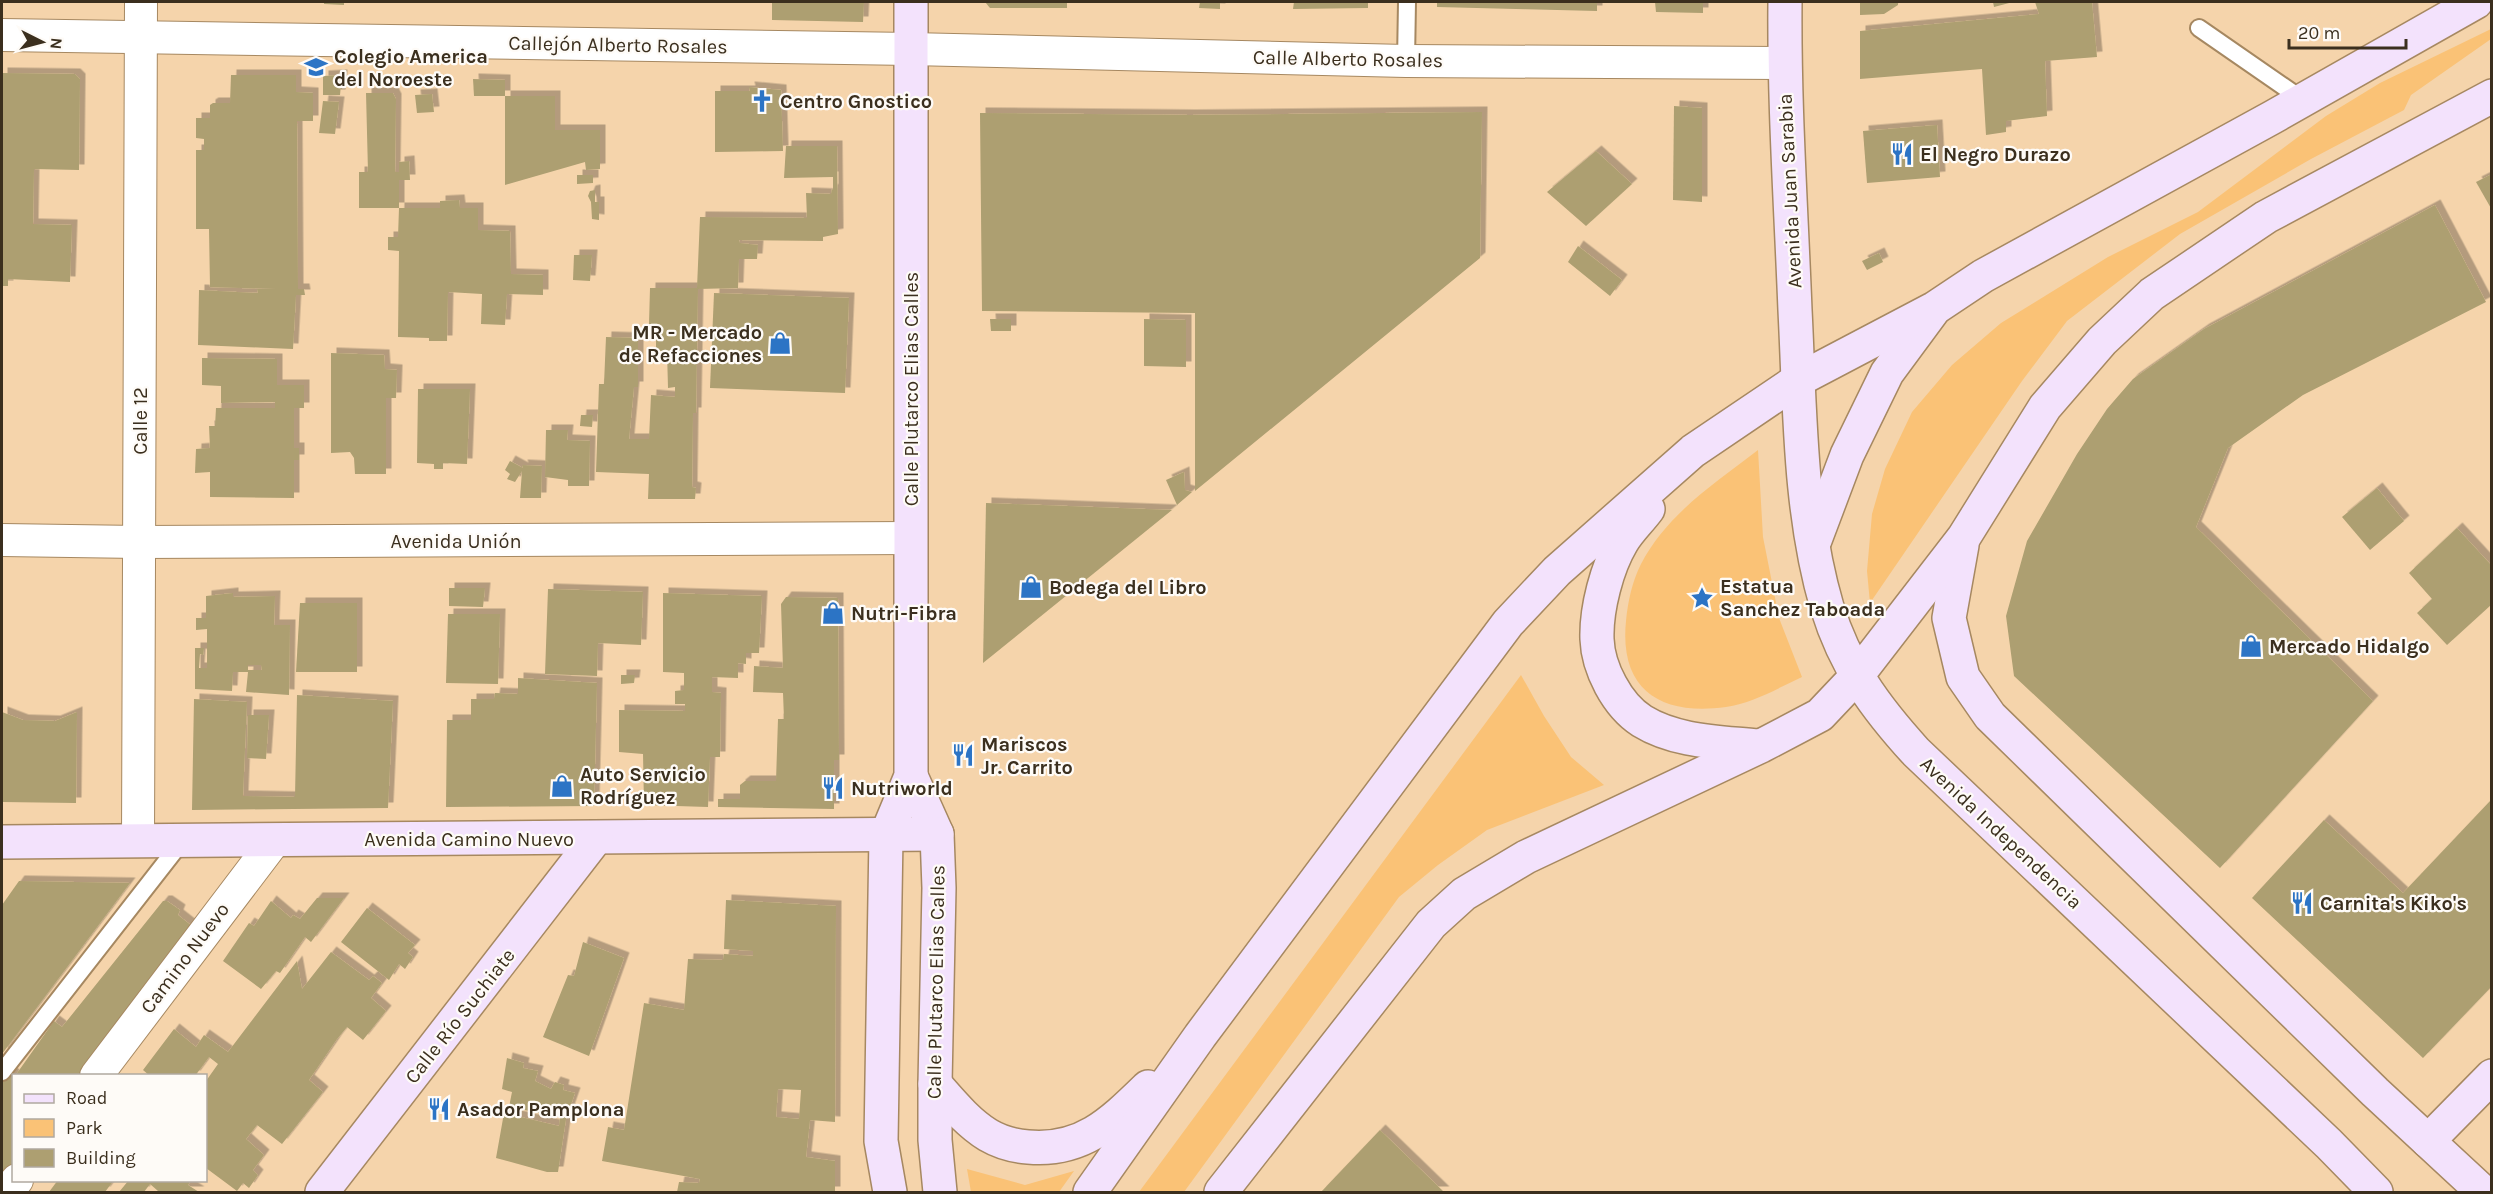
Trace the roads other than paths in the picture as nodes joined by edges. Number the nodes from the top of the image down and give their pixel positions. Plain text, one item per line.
1 (141, 2) edge
2 (911, 2) edge
3 (1407, 2) edge
4 (1785, 2) edge
5 (2476, 2) edge
6 (2199, 28) dead end
7 (2, 35) edge
8 (140, 39) junction
9 (911, 49) junction
10 (1406, 61) junction
11 (1785, 63) junction
12 (2492, 96) edge
13 (2303, 100) junction
14 (1935, 308) junction
15 (1798, 380) junction
16 (1693, 451) junction
17 (1964, 537) junction
18 (911, 538) junction
19 (2, 540) edge
20 (139, 542) junction
21 (1813, 546) junction
22 (1856, 677) junction
23 (1761, 746) junction
24 (910, 776) junction
25 (937, 834) junction
26 (886, 836) junction
27 (596, 838) junction
28 (183, 840) junction
29 (275, 840) junction
30 (138, 841) junction
31 (2, 842) edge
32 (1200, 1036) junction
33 (2, 1072) edge
34 (98, 1074) edge
35 (2492, 1076) edge
36 (935, 1084) junction
37 (881, 1141) junction
38 (2428, 1141) junction
39 (322, 1192) edge
40 (879, 1192) edge
41 (891, 1192) edge
42 (940, 1192) edge
43 (1090, 1192) edge
44 (1221, 1192) edge
45 (2376, 1192) edge
46 (2483, 1192) edge

1 - 8 street, Calle 12
2 - 9 main road, Calle Plutarco Elias Calles
3 - 10 lane
4 - 11 main road, Avenida Juan Sarabia
5 - 13 main road
6 - 13 lane
7 - 8 street, Callejón Alberto Rosales
8 - 9 street, Callejón Alberto Rosales
8 - 20 street, Calle 12
9 - 10 street, Calle Alberto Rosales
9 - 18 main road, Calle Plutarco Elias Calles
10 - 11 street, Calle Alberto Rosales
11 - 15 main road, Avenida Juan Sarabia
12 - 17 main road
13 - 14 main road
14 - 15 main road
14 - 21 main road
15 - 16 main road
15 - 21 main road, Avenida Independencia
16 - 23 main road
16 - 32 main road
17 - 22 main road
17 - 38 main road
18 - 20 street, Avenida Unión
18 - 24 main road, Calle Plutarco Elias Calles
19 - 20 street, Avenida Unión
20 - 30 street, Calle 12
21 - 22 main road, Avenida Independencia
22 - 23 main road
22 - 45 main road, Avenida Independencia
23 - 44 main road
24 - 25 main road, Calle Plutarco Elias Calles
24 - 26 main road, Calle Plutarco Elias Calles
25 - 26 main road, Avenida Camino Nuevo
25 - 36 main road, Calle Plutarco Elias Calles
26 - 27 main road, Avenida Camino Nuevo
26 - 37 main road, Calle Plutarco Elias Calles
27 - 29 main road, Avenida Camino Nuevo
27 - 39 main road, Calle Río Suchiate
28 - 29 main road, Avenida Camino Nuevo
28 - 30 main road, Avenida Camino Nuevo
28 - 33 lane
29 - 34 street, Camino Nuevo
30 - 31 main road, Avenida Camino Nuevo
32 - 36 main road
32 - 43 main road
35 - 38 main road
36 - 42 main road, Calle Plutarco Elias Calles
37 - 40 main road
37 - 41 main road, Calle Plutarco Elias Calles
38 - 46 main road

